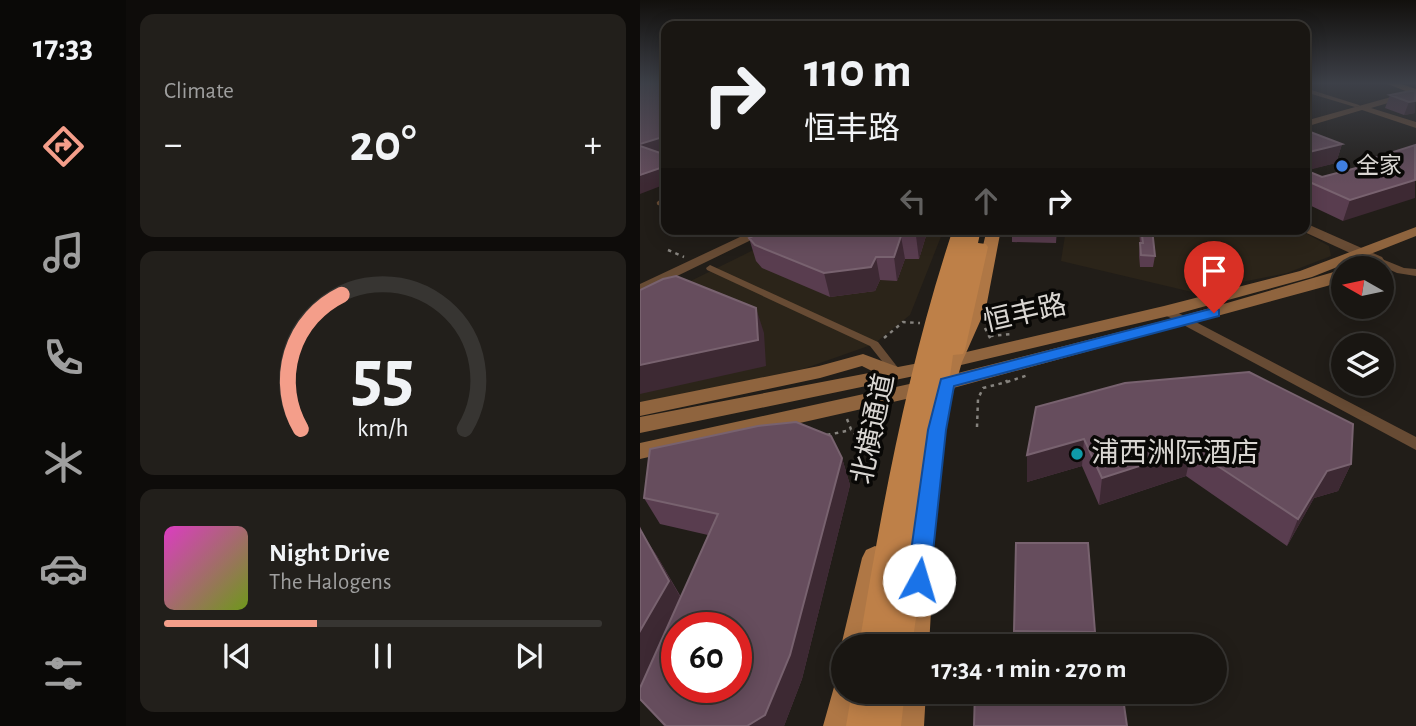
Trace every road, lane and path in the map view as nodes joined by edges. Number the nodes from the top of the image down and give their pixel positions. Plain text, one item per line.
1 (1329, 117) edge
2 (1388, 117) edge
3 (1310, 123) edge
4 (1415, 125) edge
5 (1310, 230) edge
6 (1415, 231) edge
7 (755, 235) edge
8 (958, 235) edge
9 (958, 235) edge
10 (972, 235) edge
11 (982, 235) edge
12 (983, 235) edge
13 (993, 235) edge
14 (1415, 244) edge
15 (668, 250) dead end
16 (1359, 256) edge
17 (1373, 256) edge
18 (1378, 256) edge
19 (688, 258) dead end
20 (710, 268) dead end
21 (1331, 268) edge
22 (1394, 269) edge
23 (1401, 271) junction
24 (1415, 273) edge
25 (1331, 279) edge
26 (1415, 282) edge
27 (640, 290) edge
28 (1167, 311) junction
29 (1188, 320) junction
30 (1013, 332) dead end
31 (990, 336) dead end
32 (949, 372) junction
33 (1029, 376) dead end
34 (909, 378) junction
35 (1006, 382) dead end
36 (640, 409) edge
37 (640, 425) edge
38 (851, 430) dead end
39 (819, 436) edge
40 (1415, 444) edge
41 (640, 450) edge
42 (858, 634) edge
43 (876, 634) edge
44 (899, 634) edge
45 (915, 634) edge
46 (844, 704) edge
47 (866, 704) edge
48 (888, 704) edge
49 (909, 704) edge
50 (840, 726) edge
51 (863, 726) edge
52 (884, 726) edge
53 (907, 726) edge

1 - 3 street
2 - 4 street
5 - 16 street
6 - 17 main road, 恒丰路
7 - 27 street
8 - 34 main road
9 - 43 highway, 北横通道
10 - 44 highway, 北横通道
11 - 32 main road
12 - 32 highway
13 - 32 main road
14 - 18 main road, 恒丰路
15 - 19 path
20 - 34 street
21 - 28 main road, 恒丰路
22 - 23 street
23 - 24 street
23 - 26 street
25 - 29 main road, 恒丰路
28 - 29 street
28 - 32 main road, 恒丰路
29 - 32 main road, 恒丰路
29 - 40 street
30 - 31 path
32 - 34 main road, 恒丰路
32 - 45 main road
33 - 35 path
34 - 36 main road
34 - 37 main road, 恒丰路
34 - 41 main road, 恒丰路
34 - 42 main road
38 - 39 path
46 - 50 main road
47 - 51 highway
48 - 52 highway
49 - 53 main road

